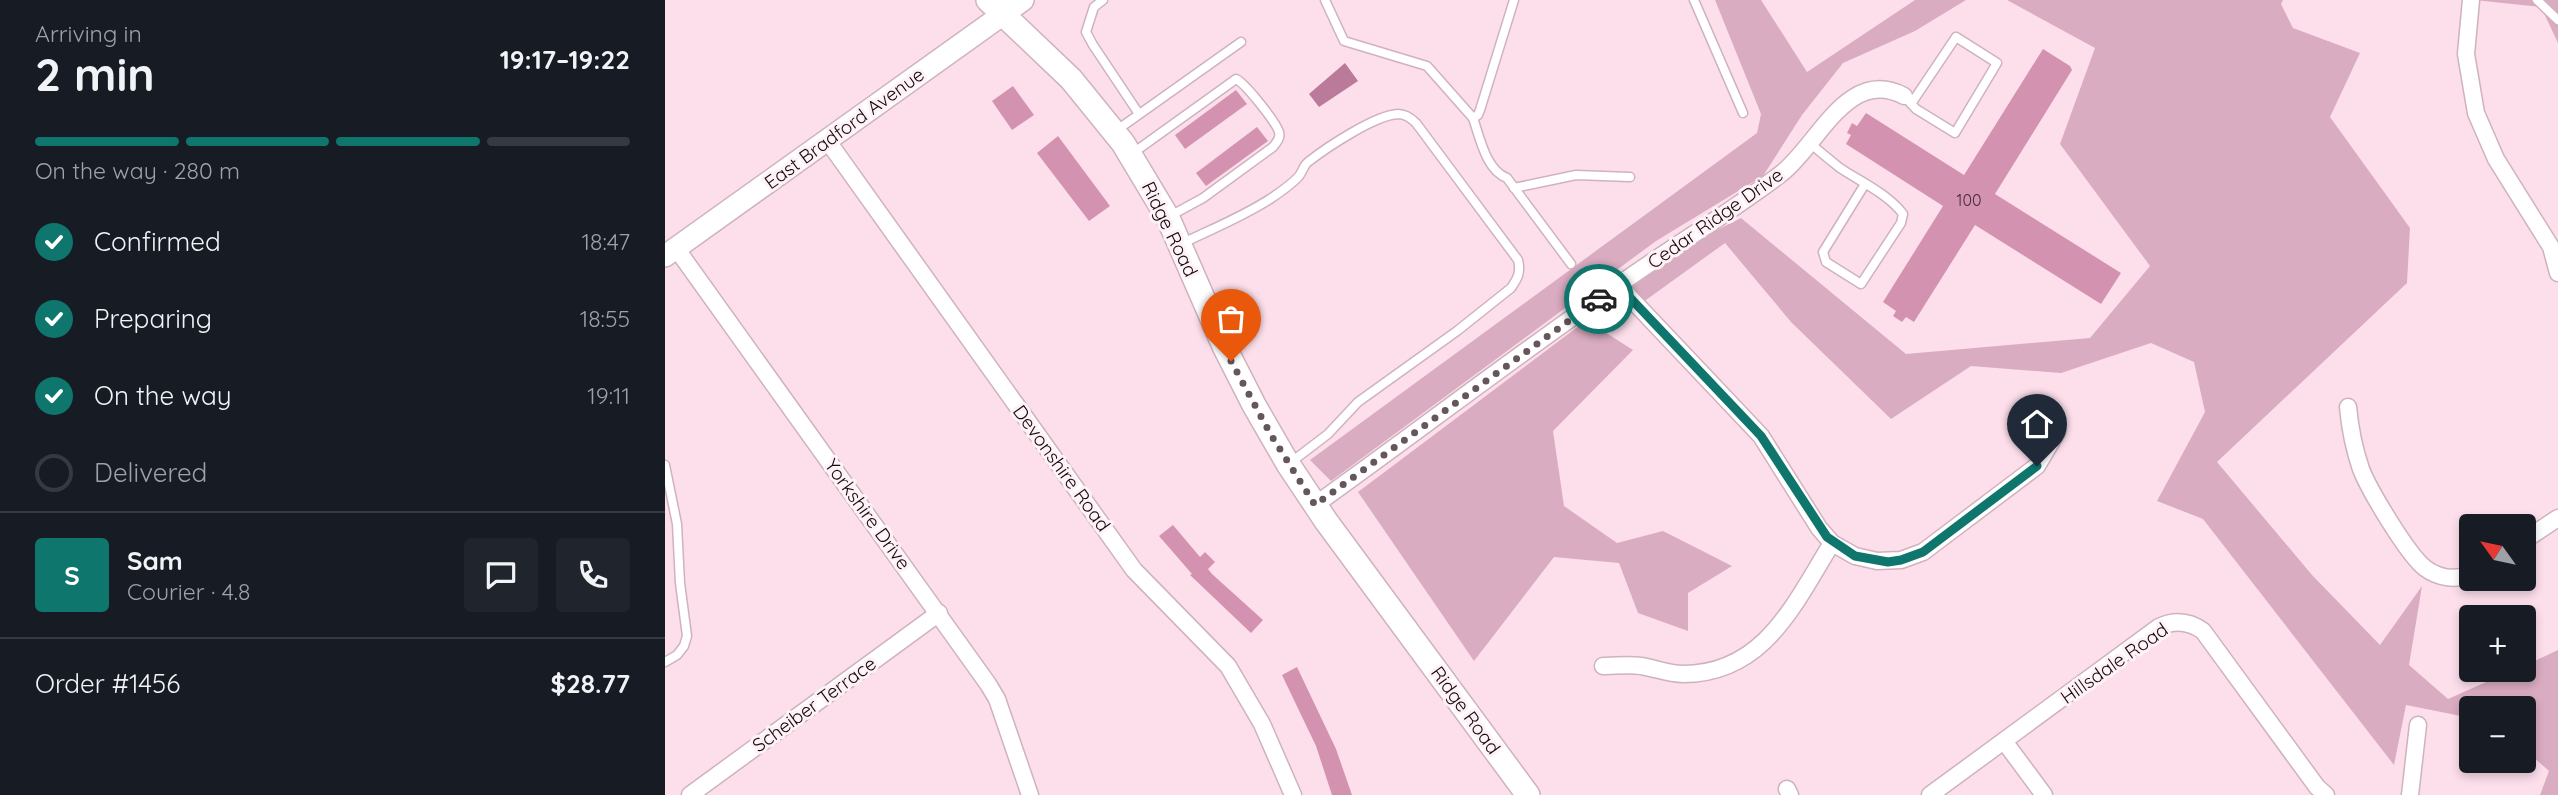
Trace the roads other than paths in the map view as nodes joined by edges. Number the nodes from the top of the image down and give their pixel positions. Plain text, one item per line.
1 (1023, 0) edge
2 (1103, 0) edge
3 (1325, 0) edge
4 (1514, 0) edge
5 (1694, 0) edge
6 (2471, 0) edge
7 (2537, 0) edge
8 (995, 7) edge
9 (2558, 20) edge
10 (1241, 42) dead end
11 (1907, 100) junction
12 (1743, 113) dead end
13 (1139, 114) junction
14 (1473, 118) junction
15 (1115, 132) junction
16 (827, 140) junction
17 (1810, 143) junction
18 (1131, 155) junction
19 (1630, 177) dead end
20 (1865, 184) junction
21 (1514, 188) junction
22 (1168, 218) junction
23 (1180, 244) junction
24 (671, 252) edge
25 (1571, 264) dead end
26 (2557, 265) edge
27 (1618, 285) junction
28 (2348, 407) dead end
29 (2057, 432) dead end
30 (1288, 464) junction
31 (665, 465) edge
32 (1315, 505) junction
33 (2558, 518) edge
34 (2536, 532) edge
35 (1832, 543) junction
36 (2459, 578) edge
37 (939, 613) junction
38 (665, 662) edge
39 (1603, 666) dead end
40 (2418, 725) dead end
41 (2004, 741) junction
42 (689, 795) edge
43 (1030, 795) edge
44 (1293, 795) edge
45 (1528, 795) edge
46 (1930, 795) edge
47 (2044, 795) edge
48 (2326, 795) edge
49 (2410, 795) edge

1 - 8 street, East Bradford Avenue
2 - 13 lane
3 - 14 lane
4 - 14 lane
5 - 12 lane
6 - 26 street
7 - 9 lane
8 - 15 main road, Ridge Road
8 - 16 street, East Bradford Avenue
10 - 13 lane
11 - 11 lane
11 - 17 street, Cedar Ridge Drive
13 - 15 lane
14 - 21 lane
15 - 18 main road, Ridge Road
16 - 24 street, East Bradford Avenue
16 - 44 street, Devonshire Road
17 - 20 lane
17 - 27 street, Cedar Ridge Drive
18 - 22 main road, Ridge Road
18 - 22 lane
19 - 21 lane
20 - 20 lane
21 - 25 lane
22 - 23 main road, Ridge Road
23 - 30 main road, Ridge Road
23 - 30 lane
24 - 37 street, Yorkshire Drive
27 - 32 street, Cedar Ridge Drive
27 - 35 street
28 - 36 street
29 - 35 street
30 - 32 main road, Ridge Road
31 - 38 lane
32 - 45 main road, Ridge Road
33 - 34 street
35 - 39 street
37 - 42 street, Scheiber Terrace
37 - 43 street, Yorkshire Drive
40 - 49 street
41 - 46 street, Hillsdale Road
41 - 47 street
41 - 48 street, Hillsdale Road

